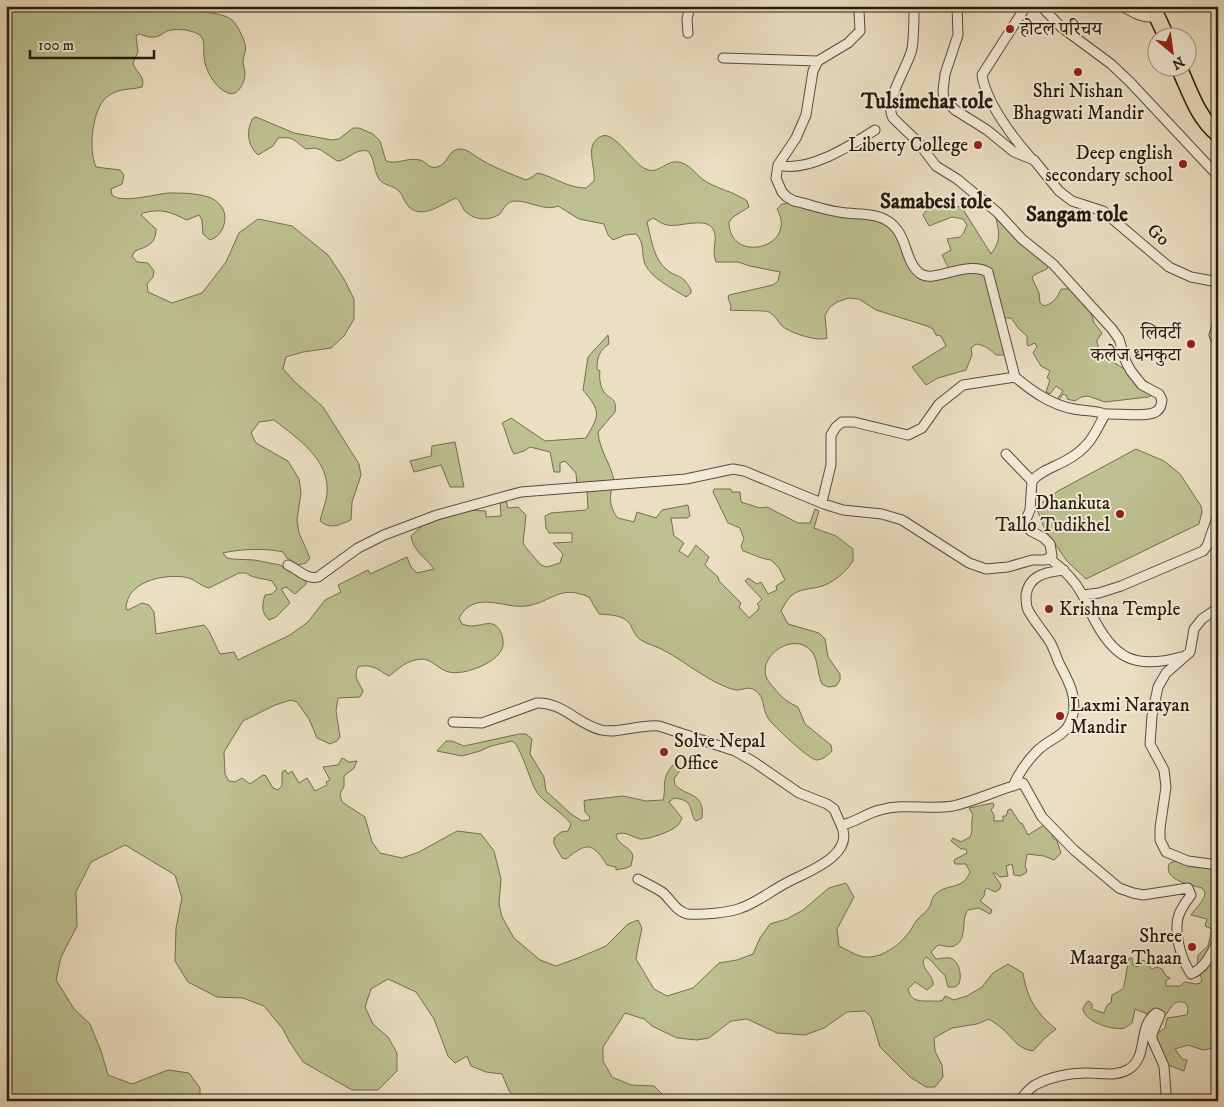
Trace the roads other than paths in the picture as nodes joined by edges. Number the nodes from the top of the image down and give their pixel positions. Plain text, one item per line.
1 (690, 6) edge
2 (857, 6) edge
3 (914, 6) edge
4 (958, 6) edge
5 (1026, 6) edge
6 (1041, 6) edge
7 (1122, 6) edge
8 (1155, 12) edge
9 (1162, 28) edge
10 (688, 32) dead end
11 (723, 58) dead end
12 (818, 61) junction
13 (1184, 78) edge
14 (875, 130) dead end
15 (1218, 134) edge
16 (1034, 160) junction
17 (778, 165) junction
18 (1218, 176) edge
19 (1218, 282) edge
20 (1218, 322) edge
21 (1218, 344) edge
22 (1015, 377) junction
23 (1105, 414) junction
24 (1006, 454) dead end
25 (1032, 481) junction
26 (822, 502) junction
27 (1218, 515) edge
28 (1047, 559) junction
29 (288, 565) dead end
30 (1064, 570) junction
31 (1083, 595) junction
32 (1218, 608) edge
33 (1186, 656) junction
34 (453, 722) dead end
35 (1013, 786) junction
36 (841, 826) junction
37 (1218, 865) edge
38 (638, 879) dead end
39 (1218, 941) edge
40 (1019, 1101) edge
41 (1163, 1101) edge

1 - 10 street
2 - 12 street
3 - 23 street
4 - 16 street, Go
5 - 16 street
6 - 18 street
7 - 8 street
8 - 9 main road
11 - 12 street
12 - 17 street
13 - 15 main road
14 - 17 street
16 - 19 street, Go
17 - 22 street
20 - 21 street
22 - 23 street
22 - 26 street
23 - 25 street
24 - 25 street
25 - 28 street
26 - 28 street
26 - 29 street
27 - 31 street
28 - 30 street
30 - 31 street
30 - 35 street
31 - 33 street
32 - 33 street
33 - 37 street
34 - 36 street
35 - 36 street
35 - 39 street
36 - 38 street
40 - 41 street

